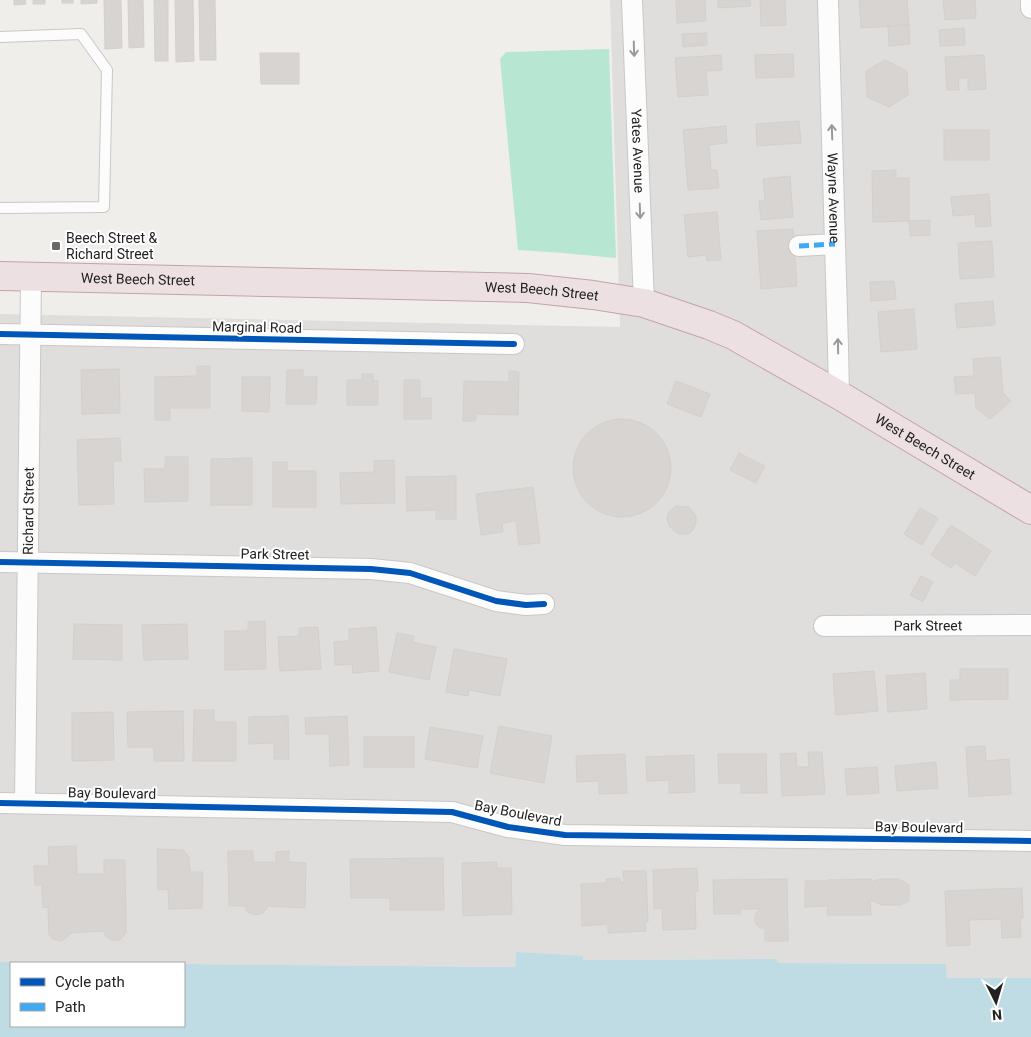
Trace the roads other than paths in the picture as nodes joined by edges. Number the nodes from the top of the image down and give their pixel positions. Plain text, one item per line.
1 (632, 0) edge
2 (828, 0) edge
3 (1031, 0) edge
4 (1031, 8) edge
5 (0, 37) edge
6 (0, 208) edge
7 (835, 244) junction
8 (799, 246) dead end
9 (0, 276) edge
10 (31, 277) junction
11 (644, 303) junction
12 (0, 334) edge
13 (30, 334) junction
14 (514, 344) dead end
15 (839, 395) junction
16 (1031, 510) edge
17 (0, 562) edge
18 (28, 563) junction
19 (544, 604) dead end
20 (1031, 625) edge
21 (824, 626) dead end
22 (0, 803) edge
23 (25, 803) junction
24 (1031, 841) edge

1 -> 11 street, Yates Avenue
7 -> 2 street, Wayne Avenue
3 - 4 street
5 - 6 lane
7 - 8 street
15 -> 7 street, Wayne Avenue
9 - 10 highway, West Beech Street
10 - 11 highway, West Beech Street
10 - 13 street, Richard Street
11 - 15 highway, West Beech Street
12 - 13 street, Marginal Road
13 - 14 street, Marginal Road
13 - 18 street, Richard Street
15 - 16 highway, West Beech Street
17 - 18 street, Park Street
18 - 19 street, Park Street
18 - 23 street, Richard Street
20 - 21 street, Park Street
22 - 23 street, Bay Boulevard
23 - 24 street, Bay Boulevard

